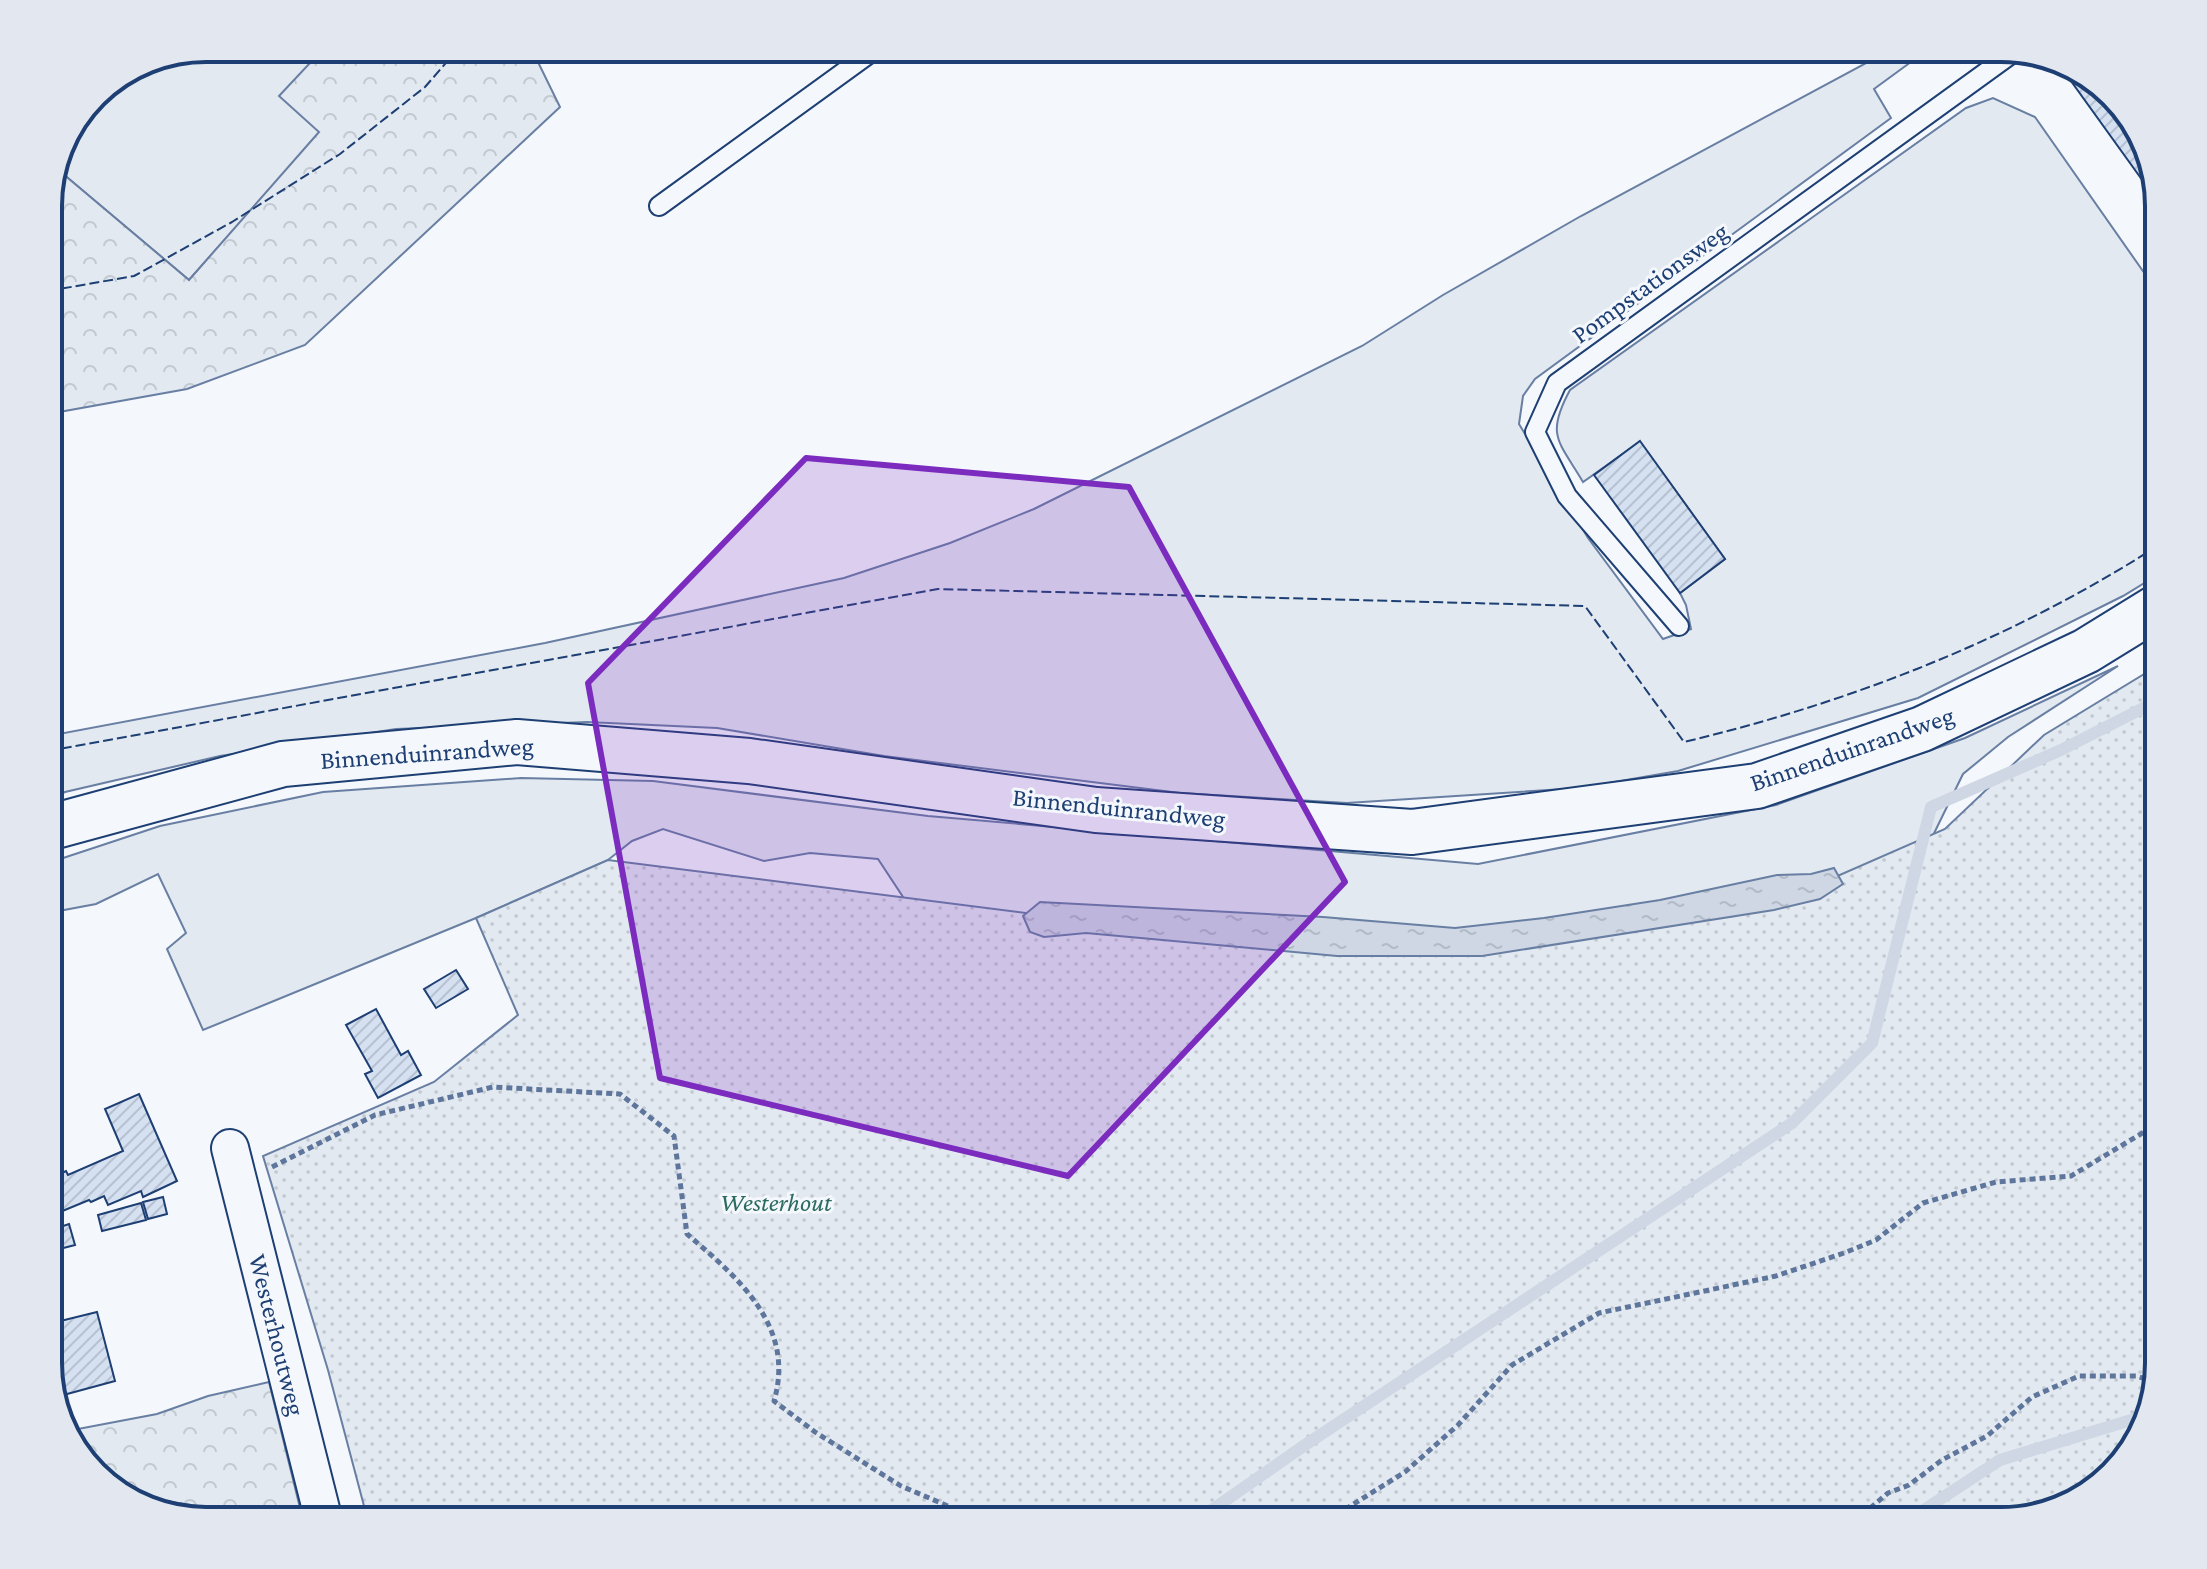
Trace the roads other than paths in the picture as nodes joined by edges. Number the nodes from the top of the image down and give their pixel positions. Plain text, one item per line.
1 (858, 62) edge
2 (2000, 62) edge
3 (659, 206) dead end
4 (2145, 615) edge
5 (1679, 626) dead end
6 (62, 824) edge
7 (230, 1148) dead end
8 (320, 1507) edge

1 - 3 lane
2 - 5 lane, Pompstationsweg
4 - 6 main road, Binnenduinrandweg
7 - 8 street, Westerhoutweg

